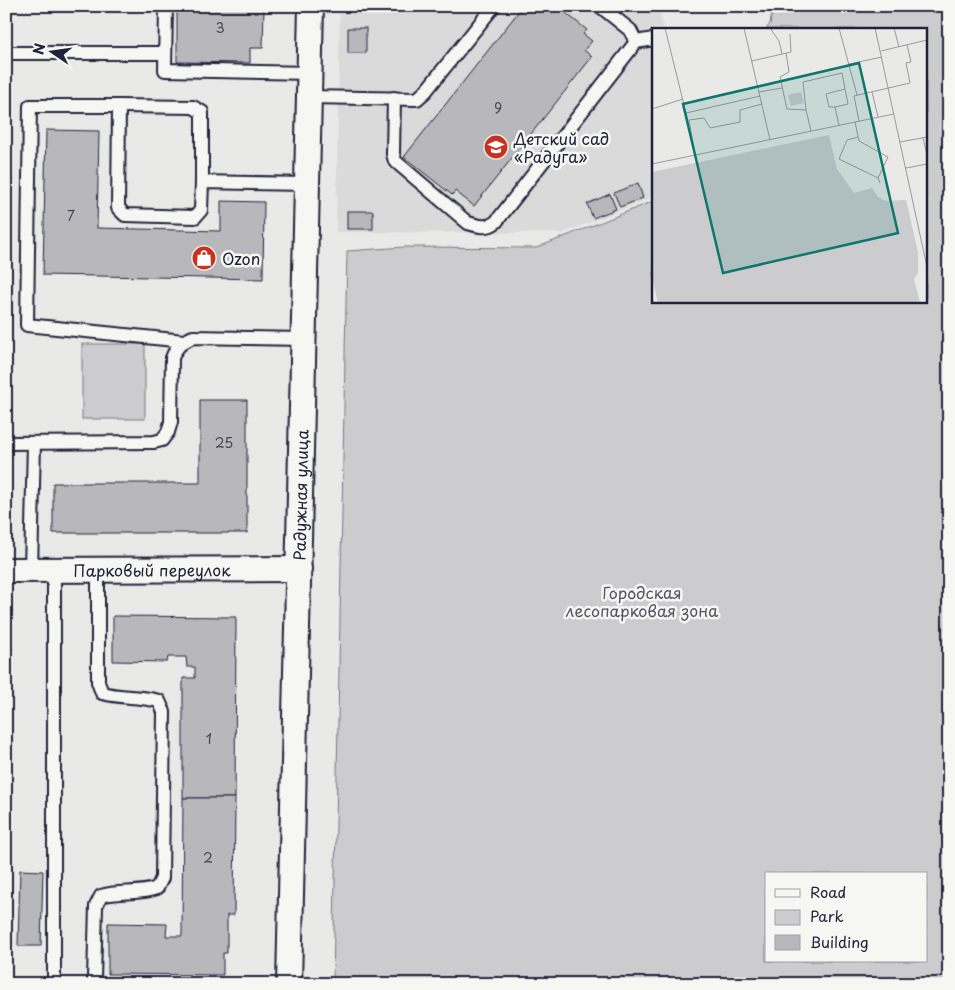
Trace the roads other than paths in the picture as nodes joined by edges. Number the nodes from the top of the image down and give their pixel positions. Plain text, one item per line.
1 (166, 6) edge
2 (311, 6) edge
3 (494, 6) edge
4 (600, 6) edge
5 (652, 39) edge
6 (636, 42) junction
7 (6, 53) edge
8 (165, 53) junction
9 (310, 73) junction
10 (309, 97) junction
11 (394, 98) junction
12 (119, 106) junction
13 (202, 182) junction
14 (307, 184) junction
15 (304, 339) junction
16 (184, 341) junction
17 (6, 443) edge
18 (34, 443) junction
19 (299, 569) junction
20 (6, 570) edge
21 (43, 570) junction
22 (98, 570) junction
23 (54, 984) edge
24 (96, 984) edge
25 (289, 984) edge

1 - 8 lane
2 - 9 street, Радужная улица
3 - 11 lane
4 - 6 lane
5 - 6 lane
6 - 11 lane
7 - 8 lane
8 - 9 lane
9 - 10 street, Радужная улица
10 - 11 lane
10 - 14 street, Радужная улица
12 - 13 lane
12 - 13 lane
12 - 16 lane
13 - 14 lane
14 - 15 street, Радужная улица
15 - 16 lane
15 - 19 street, Радужная улица
16 - 18 lane
17 - 18 lane
18 - 21 lane
19 - 22 street, Парковый переулок
19 - 25 street, Радужная улица
20 - 21 street, Парковый переулок
21 - 22 street, Парковый переулок
21 - 23 lane
22 - 24 lane

